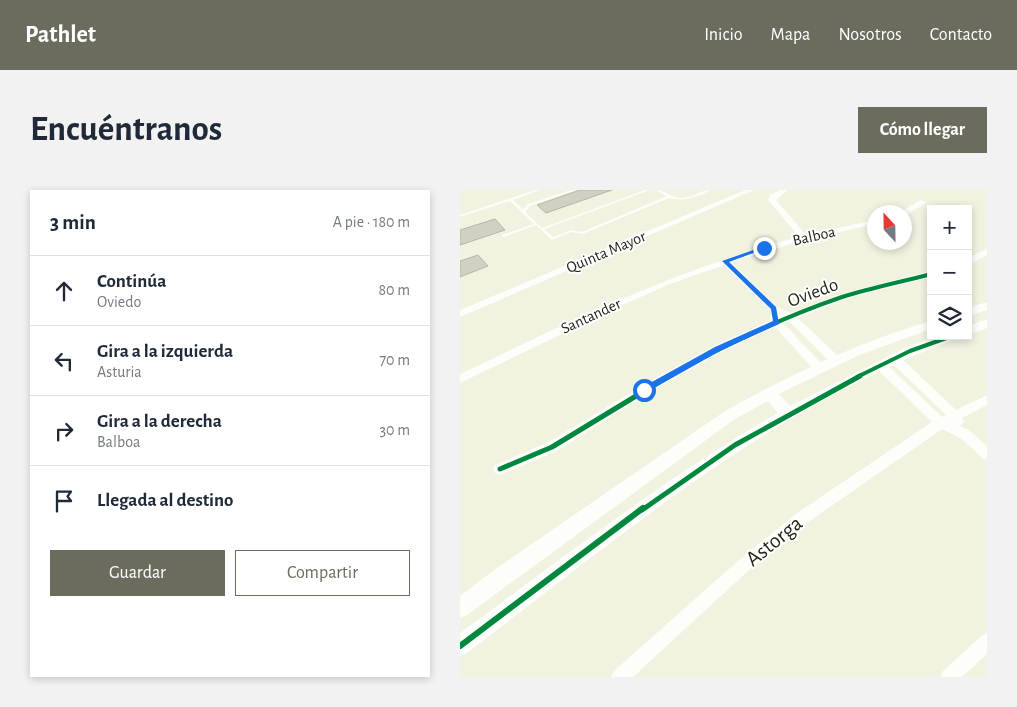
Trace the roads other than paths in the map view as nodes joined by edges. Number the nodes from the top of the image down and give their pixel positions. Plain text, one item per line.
1 (538, 190) edge
2 (574, 190) edge
3 (648, 190) edge
4 (657, 190) edge
5 (709, 190) edge
6 (751, 190) edge
7 (786, 190) edge
8 (668, 197) junction
9 (510, 199) junction
10 (923, 202) dead end
11 (912, 208) edge
12 (523, 212) junction
13 (460, 216) edge
14 (867, 223) edge
15 (536, 224) junction
16 (542, 230) junction
17 (503, 236) dead end
18 (803, 237) junction
19 (987, 252) edge
20 (972, 260) edge
21 (725, 261) junction
22 (927, 275) edge
23 (987, 306) edge
24 (774, 309) junction
25 (972, 311) edge
26 (460, 314) edge
27 (791, 317) junction
28 (776, 322) junction
29 (987, 323) edge
30 (927, 325) edge
31 (972, 329) edge
32 (914, 330) junction
33 (941, 340) edge
34 (928, 345) junction
35 (834, 360) junction
36 (887, 362) junction
37 (818, 367) junction
38 (460, 379) edge
39 (769, 392) junction
40 (987, 400) edge
41 (788, 414) junction
42 (948, 419) junction
43 (987, 454) edge
44 (500, 468) dead end
45 (460, 608) edge
46 (987, 642) edge
47 (460, 646) edge
48 (620, 677) edge
49 (950, 677) edge

1 - 9 lane
2 - 12 lane
3 - 16 lane
4 - 8 lane
5 - 8 lane
6 - 26 street, Quinta Mayor
7 - 18 street
8 - 16 lane
9 - 12 lane
9 - 13 lane
10 - 11 street
12 - 15 lane
14 - 18 street, Balboa
15 - 16 lane
15 - 17 lane
18 - 21 street, Balboa
19 - 20 street
21 - 24 street
21 - 38 street, Santander
22 - 27 street, Oviedo
23 - 25 street
24 - 27 street
24 - 28 street
27 - 28 street, Oviedo
27 - 35 street
28 - 37 street
28 - 44 street, Oviedo
29 - 31 street
30 - 32 street
32 - 34 street
32 - 35 street
33 - 34 street
34 - 36 street
35 - 37 street
36 - 41 street
36 - 42 street
37 - 39 street
39 - 41 street
39 - 45 street
40 - 42 street, Astorga
41 - 47 street
42 - 43 street
42 - 48 street, Astorga
46 - 49 street

